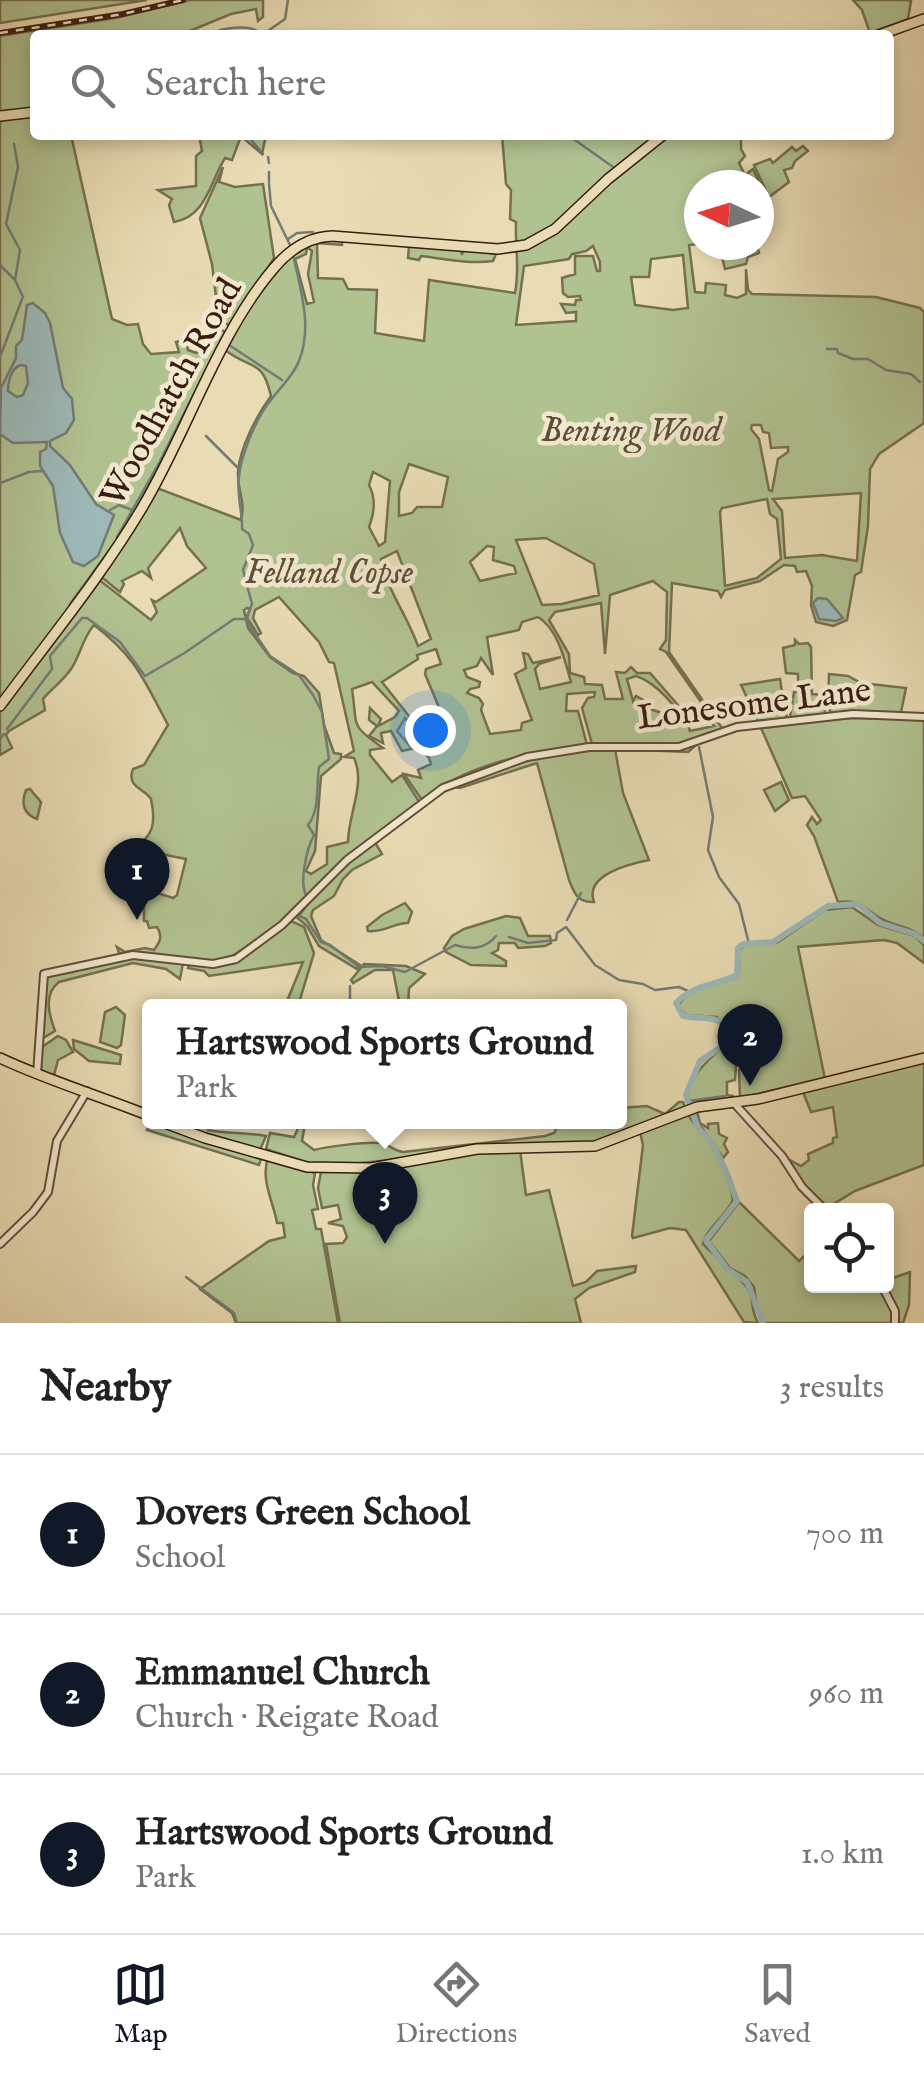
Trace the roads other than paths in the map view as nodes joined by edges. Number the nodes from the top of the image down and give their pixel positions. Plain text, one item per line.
1 (924, 19) edge
2 (893, 30) edge
3 (30, 113) edge
4 (0, 116) edge
5 (657, 140) edge
6 (0, 706) edge
7 (924, 717) edge
8 (0, 1058) edge
9 (924, 1058) edge
10 (36, 1075) junction
11 (87, 1091) junction
12 (734, 1102) junction
13 (142, 1113) edge
14 (180, 1129) edge
15 (818, 1203) edge
16 (0, 1244) edge
17 (886, 1293) edge
18 (895, 1323) edge

1 - 2 main road
3 - 4 main road
5 - 6 main road, Woodhatch Road
7 - 10 street, Lonesome Lane
8 - 10 main road
9 - 12 main road
10 - 11 main road
11 - 13 main road
11 - 16 street
12 - 14 main road
12 - 15 street
17 - 18 street

